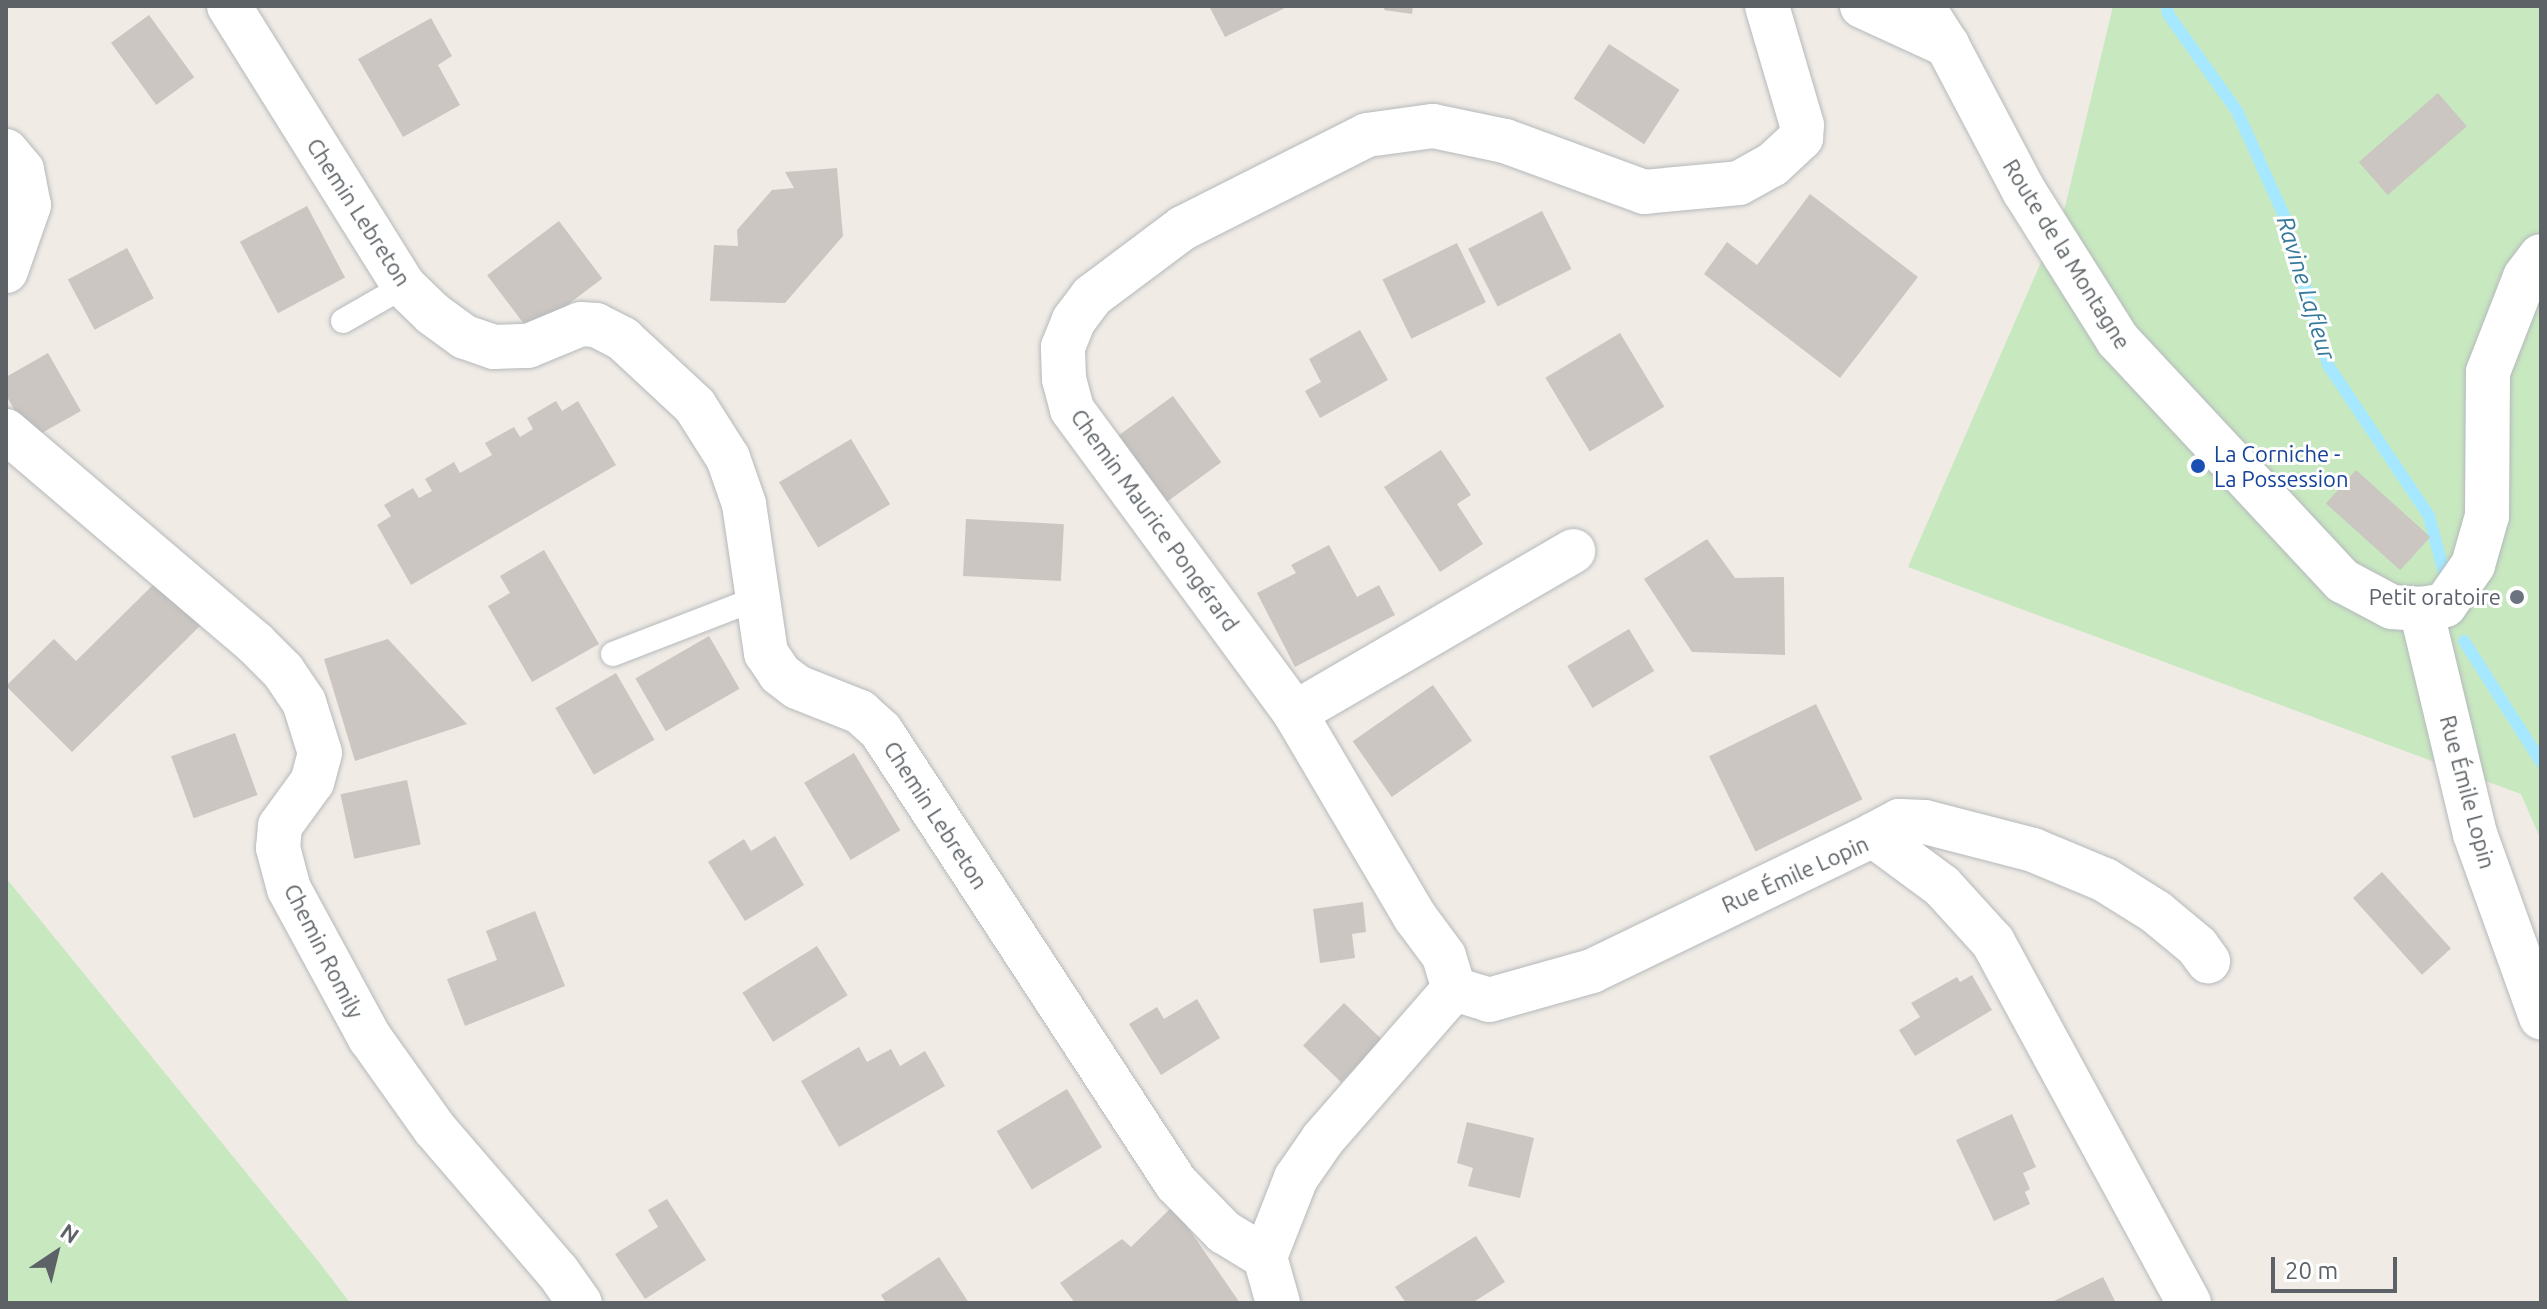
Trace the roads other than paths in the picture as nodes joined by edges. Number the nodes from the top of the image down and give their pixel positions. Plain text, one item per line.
1 (229, 6) edge
2 (1767, 6) edge
3 (1862, 6) edge
4 (1922, 6) edge
5 (1947, 45) junction
6 (6, 151) edge
7 (2541, 256) edge
8 (6, 271) edge
9 (404, 286) junction
10 (343, 321) dead end
11 (6, 431) edge
12 (1573, 551) dead end
13 (758, 598) junction
14 (2421, 609) junction
15 (613, 654) dead end
16 (1295, 713) junction
17 (1873, 835) junction
18 (2208, 961) dead end
19 (1454, 989) junction
20 (2541, 1017) edge
21 (1265, 1257) junction
22 (580, 1303) edge
23 (1278, 1303) edge
24 (2189, 1303) edge

1 - 9 street, Chemin Lebreton
2 - 16 street, Chemin Maurice Pongérard
3 - 5 street
4 - 5 street, Route de la Montagne
5 - 14 street, Route de la Montagne
6 - 8 street
7 - 14 street
9 - 10 lane
9 - 13 street, Chemin Lebreton
11 - 22 street, Chemin Romily
12 - 16 street
13 - 15 lane
13 - 21 street, Chemin Lebreton
14 - 20 street, Rue Émile Lopin
16 - 19 street, Chemin Maurice Pongérard
17 - 18 street
17 - 19 street, Rue Émile Lopin
17 - 24 street, Rue Émile Lopin
19 - 21 street
21 - 23 street

